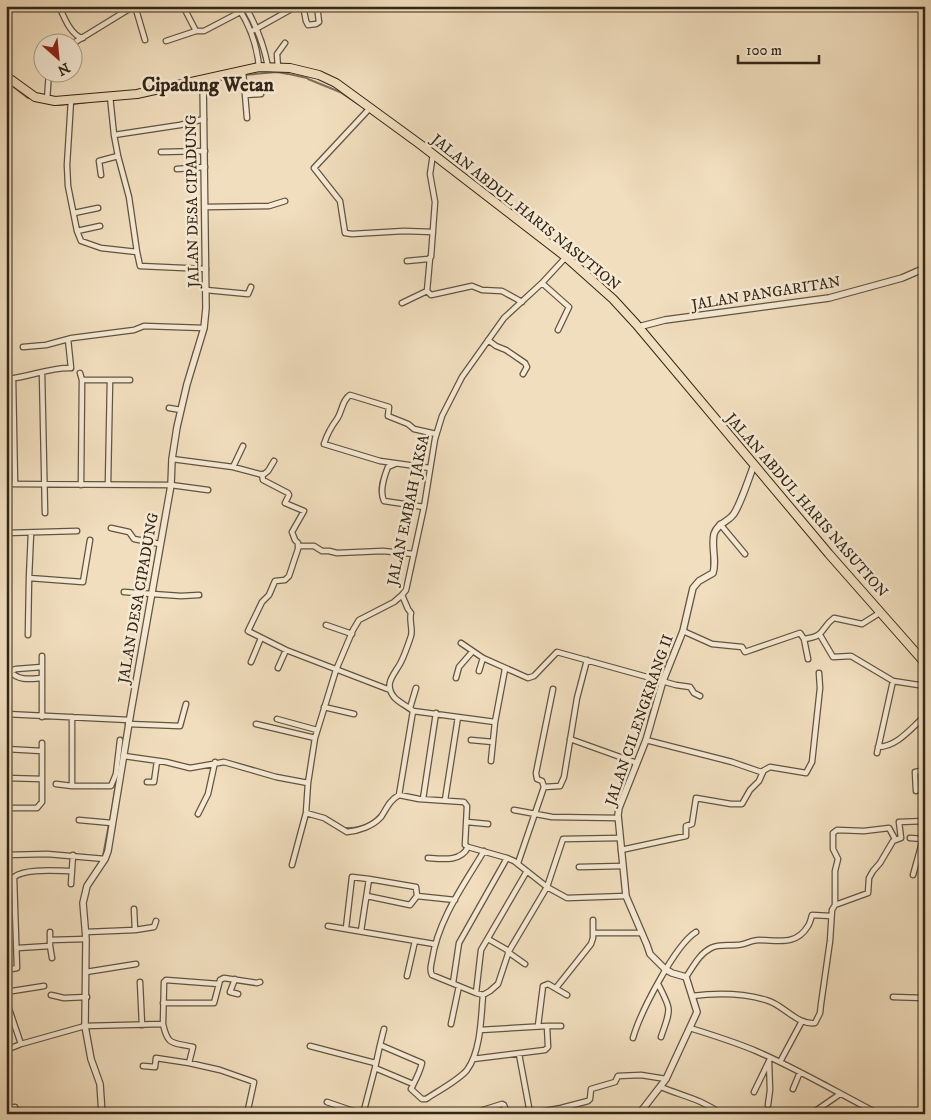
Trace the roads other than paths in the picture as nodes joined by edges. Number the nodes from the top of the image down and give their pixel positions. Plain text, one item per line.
1 (60, 6) edge
2 (134, 6) edge
3 (183, 6) edge
4 (237, 6) edge
5 (297, 6) edge
6 (303, 6) edge
7 (317, 6) edge
8 (245, 8) edge
9 (241, 13) junction
10 (256, 28) junction
11 (196, 31) junction
12 (251, 32) junction
13 (83, 38) joint
14 (145, 40) dead end
15 (166, 42) dead end
16 (285, 43) dead end
17 (268, 67) junction
18 (259, 68) junction
19 (278, 68) junction
20 (243, 71) junction
21 (6, 76) edge
22 (203, 79) junction
23 (46, 82) edge
24 (261, 94) dead end
25 (246, 95) junction
26 (110, 96) junction
27 (42, 99) junction
28 (71, 100) junction
29 (370, 108) junction
30 (247, 118) dead end
31 (204, 119) junction
32 (114, 135) junction
33 (204, 151) junction
34 (160, 152) dead end
35 (433, 154) junction
36 (118, 156) junction
37 (205, 167) junction
38 (177, 169) dead end
39 (101, 175) dead end
40 (925, 181) edge
41 (925, 190) edge
42 (285, 200) dead end
43 (206, 207) junction
44 (98, 208) dead end
45 (74, 213) junction
46 (100, 226) dead end
47 (77, 231) junction
48 (433, 232) junction
49 (137, 252) junction
50 (430, 258) junction
51 (566, 258) junction
52 (407, 261) dead end
53 (925, 268) edge
54 (206, 269) junction
55 (542, 283) junction
56 (251, 287) dead end
57 (206, 290) junction
58 (427, 291) junction
59 (522, 302) junction
60 (402, 303) dead end
61 (638, 327) junction
62 (202, 328) junction
63 (558, 330) dead end
64 (68, 339) junction
65 (488, 340) junction
66 (23, 347) dead end
67 (42, 373) junction
68 (80, 373) dead end
69 (523, 374) dead end
70 (13, 378) junction
71 (6, 379) edge
72 (82, 380) junction
73 (110, 380) junction
74 (130, 380) dead end
75 (169, 408) dead end
76 (181, 410) junction
77 (436, 434) junction
78 (243, 446) dead end
79 (172, 459) junction
80 (274, 461) dead end
81 (395, 463) junction
82 (754, 464) junction
83 (233, 467) junction
84 (430, 468) junction
85 (262, 474) junction
86 (6, 484) edge
87 (15, 484) junction
88 (43, 484) junction
89 (108, 484) junction
90 (81, 485) junction
91 (171, 485) junction
92 (208, 490) dead end
93 (424, 507) junction
94 (45, 513) dead end
95 (720, 524) junction
96 (111, 528) dead end
97 (77, 531) dead end
98 (6, 533) edge
99 (31, 533) junction
100 (90, 540) dead end
101 (160, 544) junction
102 (298, 547) junction
103 (414, 554) junction
104 (745, 554) dead end
105 (29, 578) junction
106 (124, 592) dead end
107 (152, 594) junction
108 (199, 595) dead end
109 (402, 595) junction
110 (881, 612) junction
111 (326, 625) dead end
112 (683, 631) junction
113 (352, 634) junction
114 (28, 635) dead end
115 (820, 635) junction
116 (261, 638) junction
117 (804, 639) junction
118 (461, 643) dead end
119 (286, 650) junction
120 (472, 652) junction
121 (42, 656) dead end
122 (483, 658) junction
123 (808, 659) dead end
124 (923, 659) edge
125 (587, 660) junction
126 (251, 662) dead end
127 (42, 667) junction
128 (278, 668) dead end
129 (505, 669) junction
130 (8, 670) edge
131 (336, 670) junction
132 (479, 671) dead end
133 (819, 673) dead end
134 (42, 678) junction
135 (456, 678) dead end
136 (663, 681) junction
137 (893, 681) junction
138 (925, 686) edge
139 (416, 688) dead end
140 (553, 689) dead end
141 (390, 690) junction
142 (700, 696) dead end
143 (186, 704) dead end
144 (324, 707) junction
145 (411, 710) junction
146 (436, 713) junction
147 (6, 714) edge
148 (354, 714) dead end
149 (925, 716) edge
150 (42, 717) junction
151 (72, 717) junction
152 (458, 717) junction
153 (277, 719) dead end
154 (129, 722) junction
155 (495, 722) junction
156 (256, 724) dead end
157 (317, 730) junction
158 (315, 738) junction
159 (570, 739) junction
160 (120, 740) dead end
161 (471, 740) dead end
162 (646, 740) junction
163 (493, 742) junction
164 (42, 743) dead end
165 (878, 747) junction
166 (6, 749) edge
167 (42, 751) junction
168 (877, 754) dead end
169 (124, 756) junction
170 (157, 761) junction
171 (215, 762) junction
172 (491, 762) dead end
173 (637, 762) junction
174 (925, 770) edge
175 (763, 772) junction
176 (6, 778) edge
177 (42, 779) junction
178 (147, 782) dead end
179 (308, 783) junction
180 (56, 784) dead end
181 (72, 786) junction
182 (544, 786) junction
183 (916, 791) dead end
184 (399, 795) junction
185 (423, 799) junction
186 (446, 800) junction
187 (6, 808) edge
188 (514, 810) dead end
189 (306, 813) junction
190 (198, 814) dead end
191 (535, 814) junction
192 (618, 818) junction
193 (79, 820) dead end
194 (925, 821) edge
195 (466, 822) junction
196 (112, 824) junction
197 (488, 824) dead end
198 (620, 838) junction
199 (910, 838) dead end
200 (924, 839) edge
201 (895, 840) junction
202 (468, 847) junction
203 (621, 850) junction
204 (484, 851) junction
205 (6, 855) edge
206 (73, 855) junction
207 (428, 858) dead end
208 (507, 858) junction
209 (105, 859) junction
210 (518, 863) junction
211 (292, 865) dead end
212 (623, 866) junction
213 (579, 867) dead end
214 (72, 871) junction
215 (527, 871) junction
216 (913, 875) dead end
217 (369, 879) junction
218 (71, 884) dead end
219 (547, 887) junction
220 (367, 896) junction
221 (417, 896) junction
222 (626, 896) junction
223 (455, 900) junction
224 (835, 905) junction
225 (134, 909) dead end
226 (831, 916) junction
227 (593, 920) dead end
228 (156, 921) dead end
229 (328, 926) dead end
230 (346, 928) junction
231 (135, 930) junction
232 (361, 931) junction
233 (50, 932) dead end
234 (86, 932) junction
235 (696, 932) dead end
236 (593, 933) junction
237 (642, 933) junction
238 (488, 938) junction
239 (86, 939) junction
240 (50, 940) junction
241 (415, 941) junction
242 (434, 944) junction
243 (50, 946) junction
244 (18, 948) junction
245 (509, 952) junction
246 (52, 958) dead end
247 (136, 964) dead end
248 (525, 964) dead end
249 (665, 969) junction
250 (6, 970) edge
251 (86, 972) junction
252 (407, 976) dead end
253 (686, 977) junction
254 (236, 979) junction
255 (140, 982) dead end
256 (260, 982) dead end
257 (453, 983) junction
258 (219, 984) junction
259 (658, 984) junction
260 (925, 984) edge
261 (44, 986) dead end
262 (459, 986) junction
263 (556, 988) junction
264 (218, 990) junction
265 (6, 992) edge
266 (230, 992) junction
267 (476, 993) junction
268 (238, 994) dead end
269 (484, 995) junction
270 (567, 995) dead end
271 (51, 996) dead end
272 (692, 996) junction
273 (86, 997) junction
274 (893, 997) dead end
275 (924, 998) edge
276 (6, 1000) edge
277 (163, 1003) junction
278 (923, 1010) dead end
279 (802, 1021) junction
280 (163, 1024) junction
281 (450, 1024) dead end
282 (142, 1025) junction
283 (85, 1026) junction
284 (538, 1026) junction
285 (547, 1026) junction
286 (561, 1026) dead end
287 (690, 1028) junction
288 (384, 1030) dead end
289 (480, 1030) junction
290 (661, 1037) dead end
291 (633, 1038) dead end
292 (21, 1044) junction
293 (310, 1046) dead end
294 (380, 1046) junction
295 (6, 1050) edge
296 (519, 1054) junction
297 (474, 1059) junction
298 (770, 1059) junction
299 (780, 1062) junction
300 (190, 1063) junction
301 (375, 1065) junction
302 (143, 1066) dead end
303 (800, 1072) junction
304 (666, 1079) junction
305 (414, 1084) junction
306 (661, 1087) junction
307 (793, 1089) dead end
308 (754, 1092) dead end
309 (840, 1094) junction
310 (327, 1102) dead end
311 (768, 1106) dead end
312 (925, 1106) edge
313 (6, 1108) edge
314 (484, 1110) dead end
315 (818, 1110) junction
316 (529, 1113) edge
317 (16, 1114) edge
318 (102, 1114) edge
319 (247, 1114) edge
320 (362, 1114) edge
321 (507, 1114) edge
322 (639, 1114) edge
323 (721, 1114) edge
324 (812, 1114) edge
325 (826, 1114) edge
326 (879, 1114) edge
327 (921, 1114) edge

1 - 13 street
2 - 13 street
2 - 14 street
3 - 11 street
4 - 9 street
5 - 10 street
6 - 7 street
8 - 9 street
8 - 10 street
9 - 11 street
9 - 12 street
10 - 12 street
10 - 17 street
11 - 15 street
12 - 18 street
16 - 19 street
17 - 18 highway, JALAN ABDUL HARIS NASUTION
17 - 19 highway, JALAN ABDUL HARIS NASUTION
18 - 20 highway, JALAN ABDUL HARIS NASUTION
19 - 29 highway, JALAN ABDUL HARIS NASUTION
20 - 22 highway, JALAN ABDUL HARIS NASUTION
20 - 25 street
21 - 27 highway
22 - 26 highway, JALAN ABDUL HARIS NASUTION
22 - 31 street, JALAN DESA CIPADUNG
23 - 27 street
24 - 25 street
25 - 30 street
26 - 28 highway, JALAN ABDUL HARIS NASUTION
26 - 32 street
27 - 28 highway, JALAN ABDUL HARIS NASUTION
28 - 45 street
29 - 35 highway, JALAN ABDUL HARIS NASUTION
29 - 48 street
31 - 32 street
31 - 33 street, JALAN DESA CIPADUNG
32 - 36 street
33 - 34 street
33 - 37 street, JALAN DESA CIPADUNG
35 - 48 street
35 - 51 highway, JALAN ABDUL HARIS NASUTION
36 - 39 street
36 - 49 street
37 - 38 street
37 - 43 street, JALAN DESA CIPADUNG
40 - 41 street
42 - 43 street
43 - 54 street, JALAN DESA CIPADUNG
44 - 45 street
45 - 47 street
46 - 47 street
47 - 49 street
48 - 50 street
49 - 54 street
50 - 52 street
50 - 58 street
51 - 55 street, JALAN EMBAH JAKSA
51 - 61 highway, JALAN ABDUL HARIS NASUTION
53 - 61 street, JALAN PANGARITAN
54 - 57 street, JALAN DESA CIPADUNG
55 - 59 street, JALAN EMBAH JAKSA
55 - 63 street
56 - 57 street
57 - 62 street, JALAN DESA CIPADUNG
58 - 59 street
58 - 60 street
59 - 65 street, JALAN EMBAH JAKSA
61 - 82 highway, JALAN ABDUL HARIS NASUTION
62 - 64 street
62 - 76 street, JALAN DESA CIPADUNG
64 - 66 street
64 - 67 street
65 - 69 street
65 - 77 street, JALAN EMBAH JAKSA
67 - 70 street
67 - 88 street
68 - 72 street
70 - 71 street
70 - 87 street
72 - 73 street
72 - 90 street
73 - 74 street
73 - 89 street
75 - 76 street
76 - 79 street, JALAN DESA CIPADUNG
77 - 81 street
77 - 84 street, JALAN EMBAH JAKSA
78 - 83 street
79 - 83 street
79 - 91 street, JALAN DESA CIPADUNG
80 - 85 street
81 - 84 street
81 - 93 street
82 - 95 street, JALAN CILENGKRANG II
82 - 110 highway, JALAN ABDUL HARIS NASUTION
83 - 85 street
84 - 93 street, JALAN EMBAH JAKSA
85 - 102 street
86 - 87 street
87 - 88 street
88 - 90 street
88 - 94 street
89 - 90 street
89 - 91 street
91 - 92 street
91 - 101 street, JALAN DESA CIPADUNG
93 - 103 street, JALAN EMBAH JAKSA
95 - 104 street
95 - 112 street, JALAN CILENGKRANG II
96 - 101 street
97 - 99 street
98 - 99 street
99 - 105 street
100 - 105 street
101 - 107 street, JALAN DESA CIPADUNG
102 - 103 street
102 - 116 street
103 - 109 street, JALAN EMBAH JAKSA
105 - 114 street
106 - 107 street
107 - 108 street
107 - 154 street, JALAN DESA CIPADUNG
109 - 113 street, JALAN EMBAH JAKSA
109 - 141 street
110 - 115 street
110 - 124 highway, JALAN ABDUL HARIS NASUTION
111 - 113 street
112 - 117 street
112 - 136 street, JALAN CILENGKRANG II
113 - 131 street, JALAN EMBAH JAKSA
115 - 117 street
115 - 137 street
116 - 119 street
116 - 126 street
117 - 123 street
118 - 120 street
119 - 128 street
119 - 131 street
120 - 122 street
120 - 135 street
121 - 127 street
122 - 129 street
122 - 132 street
125 - 129 street
125 - 136 street
125 - 159 street
127 - 130 street
127 - 134 street
129 - 155 street
130 - 134 street
131 - 141 street
131 - 144 street, JALAN EMBAH JAKSA
133 - 175 street
134 - 150 street
136 - 142 street
136 - 162 street, JALAN CILENGKRANG II
137 - 138 street
137 - 165 street
139 - 145 street
140 - 182 street
141 - 145 street
143 - 154 street
144 - 148 street
144 - 157 street, JALAN EMBAH JAKSA
145 - 146 street
145 - 184 street
146 - 152 street
146 - 185 street
147 - 150 street
149 - 165 street
150 - 151 street
151 - 154 street
151 - 181 street
152 - 155 street
152 - 186 street
153 - 157 street
154 - 169 street, JALAN DESA CIPADUNG
155 - 163 street
156 - 158 street
157 - 158 street, JALAN EMBAH JAKSA
158 - 179 street, JALAN EMBAH JAKSA
159 - 173 street
159 - 182 street
160 - 181 street
161 - 163 street
162 - 173 street, JALAN CILENGKRANG II
162 - 175 street
163 - 172 street
164 - 167 street
165 - 168 street
166 - 167 street
167 - 177 street
169 - 170 street
169 - 196 street, JALAN DESA CIPADUNG
170 - 171 street
170 - 178 street
171 - 179 street
171 - 190 street
173 - 192 street, JALAN CILENGKRANG II
174 - 183 street
175 - 203 street
176 - 177 street
177 - 187 street
179 - 189 street, JALAN EMBAH JAKSA
180 - 181 street
182 - 191 street
184 - 185 street
184 - 189 street
185 - 186 street
186 - 195 street
188 - 191 street
189 - 211 street, JALAN EMBAH JAKSA
191 - 192 street
191 - 210 street
192 - 198 street, JALAN CILENGKRANG II
193 - 196 street
194 - 201 street
195 - 197 street
195 - 202 street
196 - 209 street, JALAN DESA CIPADUNG
198 - 203 street, JALAN CILENGKRANG II
198 - 219 street
199 - 200 street
200 - 216 street
201 - 224 street
201 - 224 street
202 - 204 street
202 - 207 street
203 - 212 street, JALAN CILENGKRANG II
204 - 208 street
204 - 223 street
205 - 206 street
206 - 209 street
206 - 214 street
208 - 210 street
208 - 257 street
209 - 234 street, JALAN DESA CIPADUNG
210 - 215 street
212 - 213 street
212 - 222 street, JALAN CILENGKRANG II
214 - 218 street
214 - 244 street
215 - 219 street
215 - 238 street
217 - 220 street
217 - 221 street
217 - 230 street
219 - 222 street
219 - 245 street
220 - 221 street
220 - 232 street
221 - 223 street
222 - 237 street, JALAN CILENGKRANG II
223 - 242 street
224 - 226 street
225 - 231 street
226 - 253 street
226 - 279 street
227 - 236 street
228 - 231 street
229 - 230 street
230 - 232 street
231 - 234 street
232 - 241 street
233 - 240 street
234 - 239 street, JALAN DESA CIPADUNG
235 - 249 street
236 - 237 street
236 - 263 street
237 - 249 street, JALAN CILENGKRANG II
238 - 245 street
238 - 267 street
239 - 240 street
239 - 251 street, JALAN DESA CIPADUNG
240 - 243 street
241 - 242 street
241 - 252 street
242 - 257 street
243 - 244 street
243 - 246 street
244 - 250 street
245 - 248 street
245 - 269 street
247 - 251 street
249 - 253 street, JALAN CILENGKRANG II
249 - 259 street
251 - 273 street, JALAN DESA CIPADUNG
253 - 272 street
254 - 256 street
254 - 258 street
254 - 266 street
255 - 282 street
257 - 262 street
258 - 264 street
258 - 277 street
259 - 290 street
259 - 291 street
260 - 275 street
261 - 265 street
262 - 267 street
262 - 281 street
263 - 270 street
263 - 284 street
264 - 266 street
264 - 277 street
266 - 268 street
267 - 269 street
269 - 289 street
271 - 273 street
272 - 279 street
272 - 287 street
273 - 283 street, JALAN DESA CIPADUNG
274 - 275 street
275 - 278 street
276 - 292 street
277 - 280 street
279 - 299 street
280 - 282 street
280 - 300 street
282 - 283 street
283 - 292 street
283 - 318 street, JALAN DESA CIPADUNG
284 - 285 street
284 - 289 street
285 - 286 street
285 - 296 street
287 - 298 street
287 - 304 street
288 - 294 street
289 - 297 street
292 - 295 street
293 - 301 street
294 - 301 street
294 - 305 street
296 - 297 street
296 - 316 street
297 - 305 street
298 - 299 street
298 - 308 street
298 - 311 street
299 - 303 street
300 - 302 street
300 - 319 street
301 - 305 street
301 - 320 street
303 - 307 street
303 - 309 street
304 - 306 street
304 - 316 street
306 - 322 street
306 - 323 street
309 - 315 street
309 - 326 street
310 - 320 street
312 - 327 street
313 - 317 street
314 - 321 street
315 - 324 street
315 - 325 street

